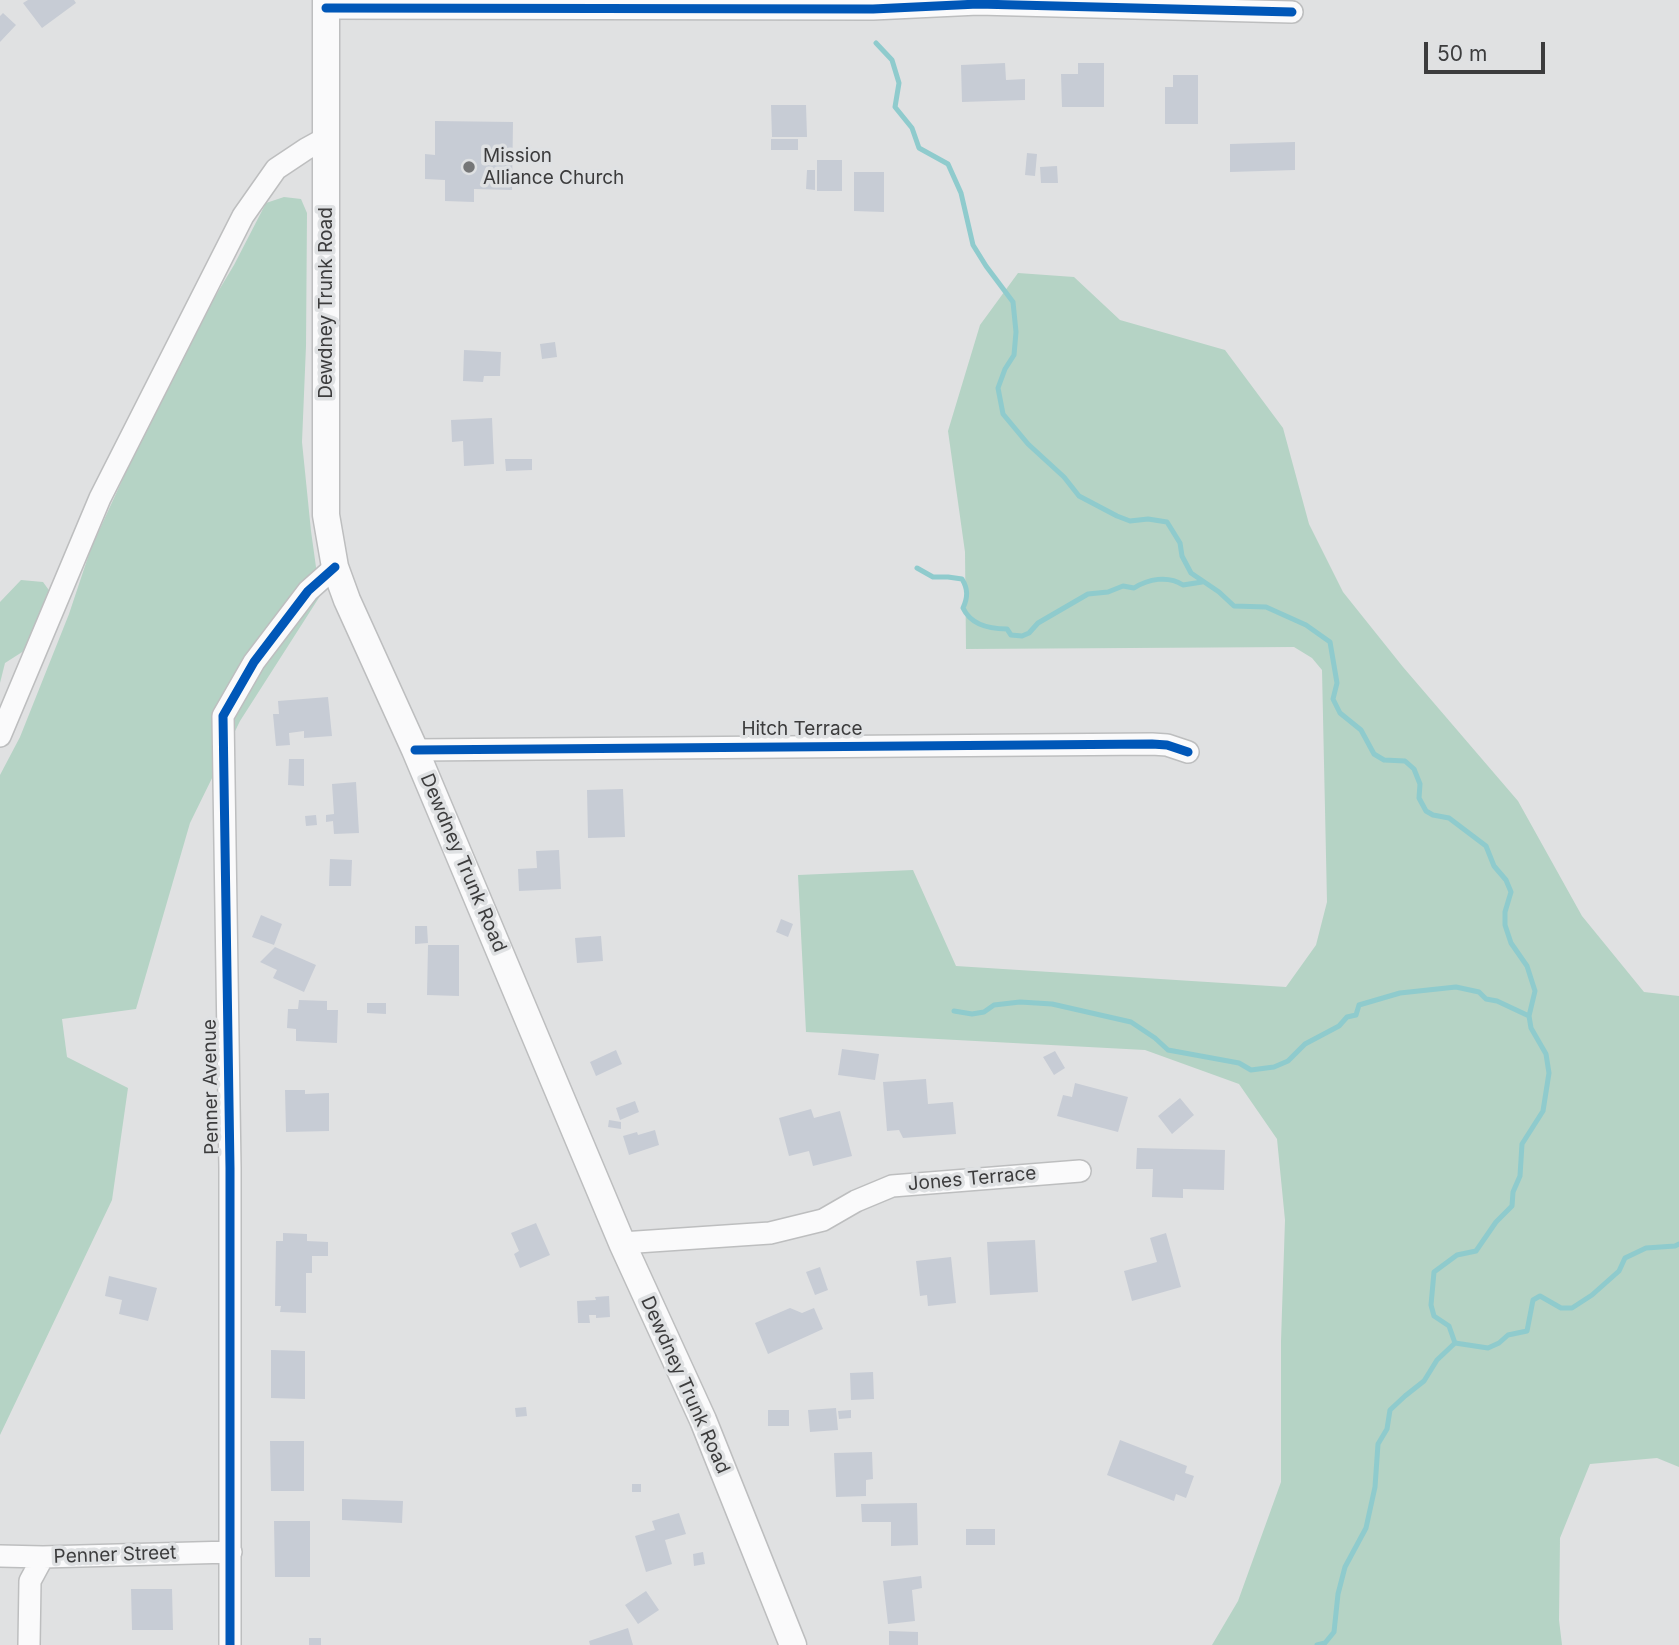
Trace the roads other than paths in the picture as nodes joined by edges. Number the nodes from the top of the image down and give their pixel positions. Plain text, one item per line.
1 (978, 2) edge
2 (326, 4) edge
3 (1292, 12) dead end
4 (326, 138) junction
5 (335, 568) junction
6 (0, 736) edge
7 (415, 750) junction
8 (1188, 752) dead end
9 (1080, 1171) dead end
10 (622, 1243) junction
11 (231, 1552) junction
12 (0, 1556) edge
13 (43, 1557) junction
14 (29, 1645) edge
15 (230, 1645) edge
16 (793, 1645) edge

1 - 2 street
1 - 3 street
2 - 4 main road, Dewdney Trunk Road
4 - 5 main road, Dewdney Trunk Road
4 - 6 street
5 - 7 main road, Dewdney Trunk Road
5 - 11 street, Penner Avenue
7 - 8 street, Hitch Terrace
7 - 10 main road, Dewdney Trunk Road
9 - 10 street, Jones Terrace
10 - 16 main road, Dewdney Trunk Road
11 - 13 street, Penner Street
11 - 15 street, Penner Avenue
12 - 13 street, Penner Street
13 - 14 street

